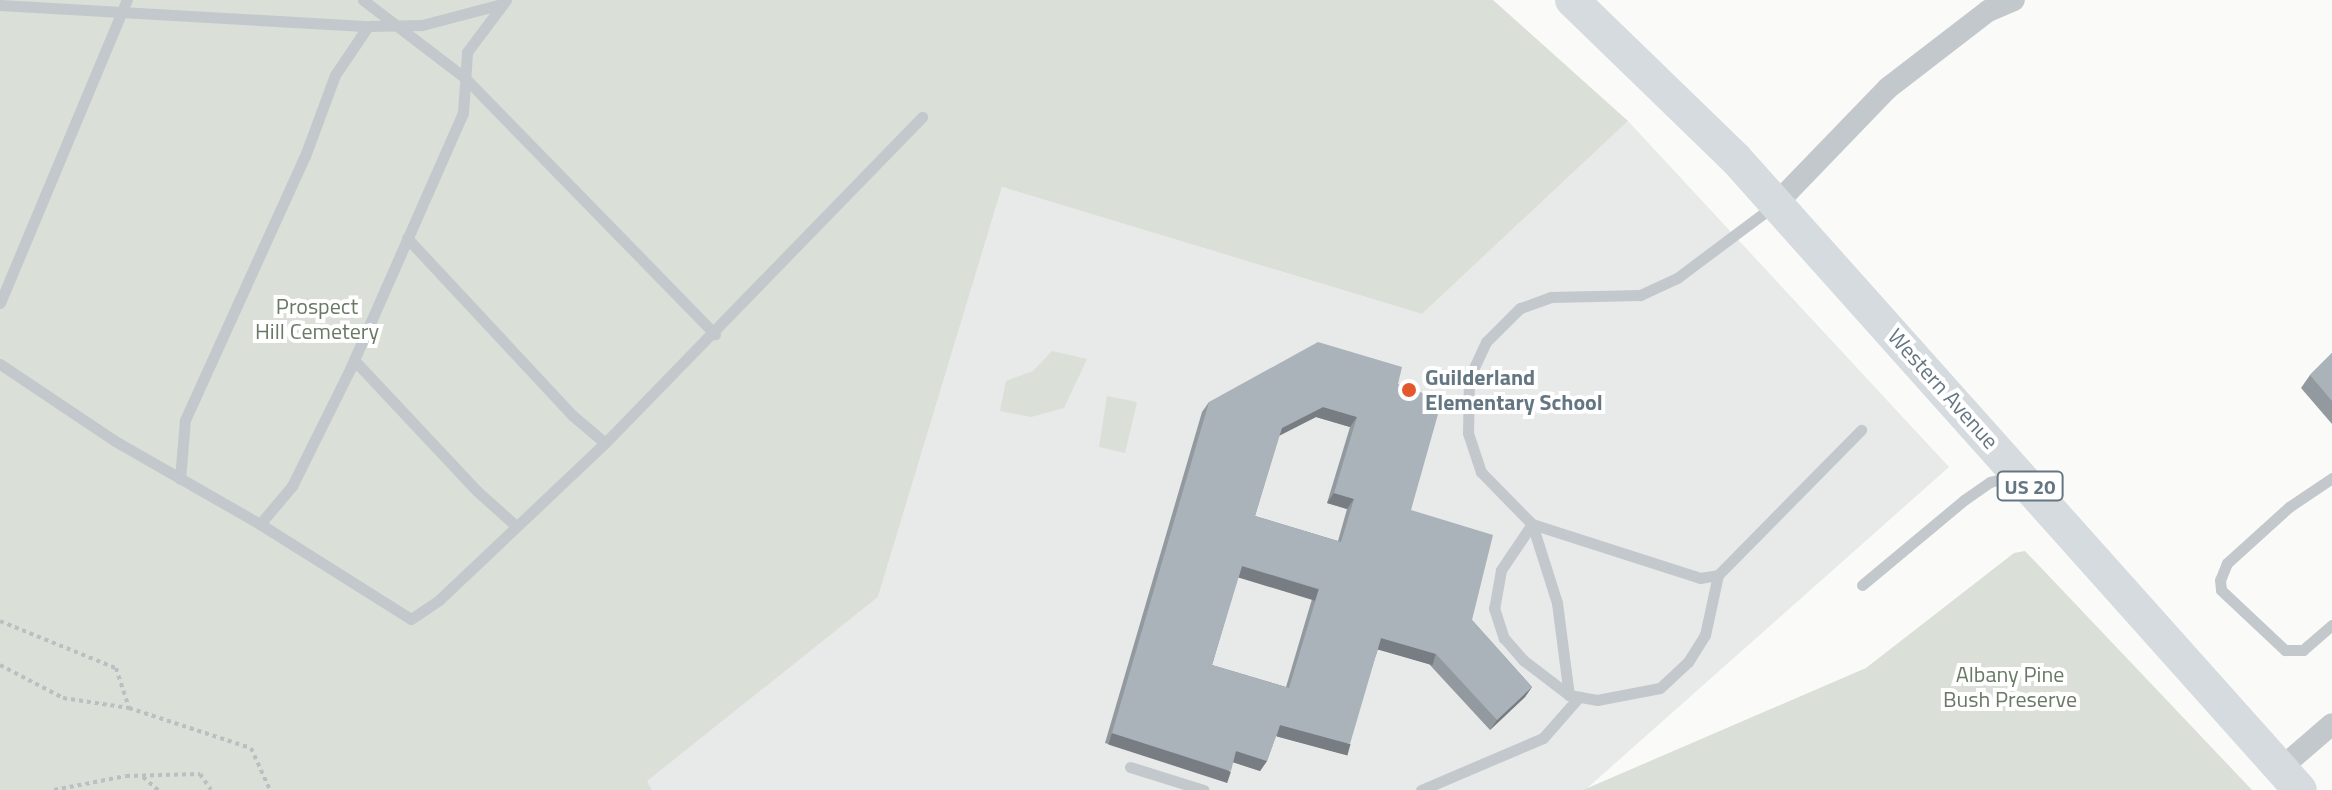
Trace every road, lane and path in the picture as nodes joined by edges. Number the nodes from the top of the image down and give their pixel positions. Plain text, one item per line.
1 (363, 0) edge
2 (1572, 0) edge
3 (2014, 0) edge
4 (504, 2) edge
5 (0, 5) edge
6 (126, 6) edge
7 (368, 26) junction
8 (397, 26) junction
9 (465, 78) junction
10 (922, 117) dead end
11 (1776, 204) junction
12 (407, 238) junction
13 (0, 303) edge
14 (715, 334) junction
15 (354, 360) junction
16 (0, 364) edge
17 (1861, 430) dead end
18 (605, 443) junction
19 (2020, 475) junction
20 (2332, 478) edge
21 (180, 479) junction
22 (260, 524) junction
23 (1532, 524) junction
24 (515, 525) junction
25 (1718, 575) junction
26 (1862, 585) dead end
27 (0, 621) edge
28 (2332, 625) edge
29 (0, 665) edge
30 (1574, 696) junction
31 (129, 708) junction
32 (2332, 724) edge
33 (1130, 767) dead end
34 (141, 775) junction
35 (2290, 779) edge
36 (54, 790) edge
37 (158, 790) edge
38 (211, 790) edge
39 (270, 790) edge
40 (1204, 790) edge
41 (1421, 790) edge

1 - 8 lane
2 - 11 main road, Western Avenue / US 20
3 - 11 street
4 - 8 lane
4 - 9 lane
5 - 6 lane
6 - 7 lane
6 - 13 lane
7 - 8 lane
7 - 21 lane
8 - 9 lane
9 - 12 lane
9 - 14 lane
10 - 14 lane
11 - 19 main road, Western Avenue / US 20
11 - 23 lane
12 - 15 lane
12 - 18 lane
14 - 18 lane
15 - 22 lane
15 - 24 lane
16 - 21 lane
17 - 25 lane
18 - 24 lane
19 - 26 lane
19 - 35 main road, Western Avenue / US 20
20 - 28 lane
21 - 22 lane
22 - 24 lane
23 - 25 lane
23 - 30 lane
23 - 30 lane
25 - 30 lane
27 - 31 path
29 - 31 path
30 - 41 lane
31 - 39 path
32 - 35 street
33 - 40 lane
34 - 36 path
34 - 37 path
34 - 38 path

